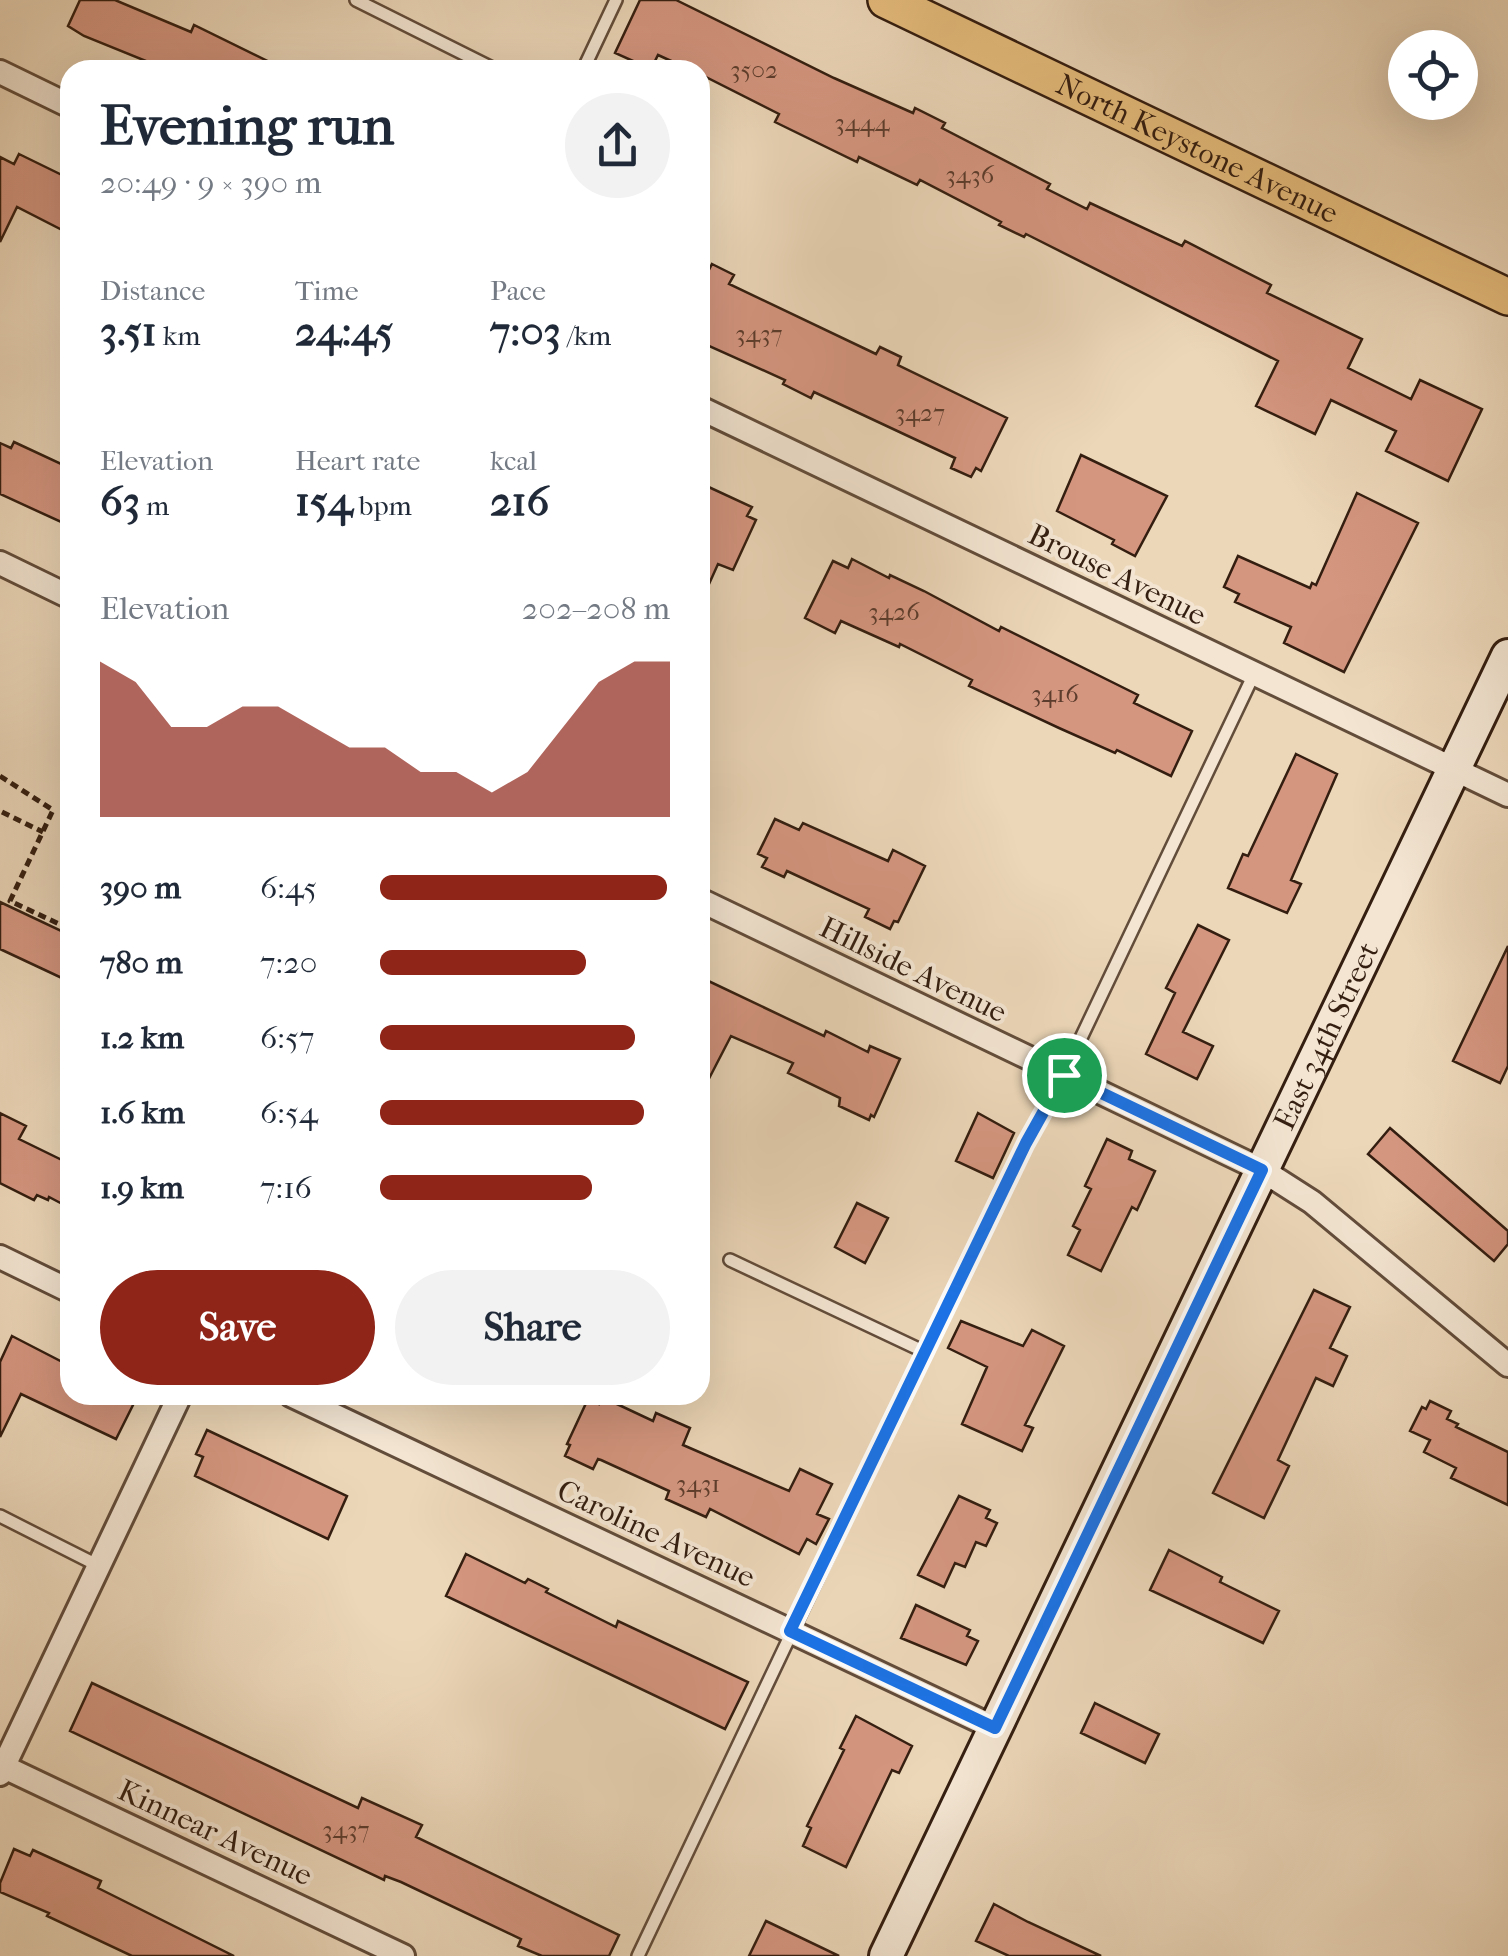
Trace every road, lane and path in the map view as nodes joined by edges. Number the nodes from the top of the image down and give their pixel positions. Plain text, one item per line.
1 (356, 0) edge
2 (616, 0) edge
3 (886, 0) edge
4 (476, 60) edge
5 (588, 60) edge
6 (0, 72) edge
7 (60, 101) edge
8 (1508, 298) edge
9 (710, 413) edge
10 (0, 564) edge
11 (60, 592) edge
12 (1508, 656) edge
13 (1254, 674) junction
14 (1454, 769) junction
15 (0, 776) edge
16 (1508, 796) edge
17 (2, 812) edge
18 (43, 832) junction
19 (13, 896) junction
20 (0, 902) edge
21 (710, 905) edge
22 (60, 924) edge
23 (1064, 1075) junction
24 (1262, 1170) junction
25 (0, 1258) edge
26 (730, 1260) dead end
27 (60, 1285) edge
28 (924, 1352) junction
29 (1508, 1365) edge
30 (175, 1405) edge
31 (312, 1405) edge
32 (0, 1516) edge
33 (99, 1566) junction
34 (790, 1631) junction
35 (995, 1728) junction
36 (1, 1768) edge
37 (403, 1956) edge
38 (638, 1956) edge
39 (886, 1956) edge

1 - 4 lane
2 - 5 lane
3 - 8 main road, North Keystone Avenue
6 - 7 street
9 - 13 street, Brouse Avenue
10 - 11 street
12 - 14 main road, East 34th Street
13 - 14 street, Brouse Avenue
13 - 23 lane
14 - 16 street, Brouse Avenue
14 - 24 main road, East 34th Street
15 - 18 path
17 - 18 path
18 - 19 path
19 - 20 path
19 - 22 path
21 - 23 street, Hillside Avenue
23 - 24 street, Hillside Avenue
23 - 28 lane
24 - 29 street, Hillside Avenue
24 - 35 main road, East 34th Street
25 - 27 street
26 - 28 lane
28 - 34 lane
30 - 33 street
31 - 34 street, Caroline Avenue
32 - 33 lane
33 - 36 street
34 - 35 street, Caroline Avenue
34 - 38 lane
35 - 39 main road, East 34th Street
36 - 37 street, Kinnear Avenue

